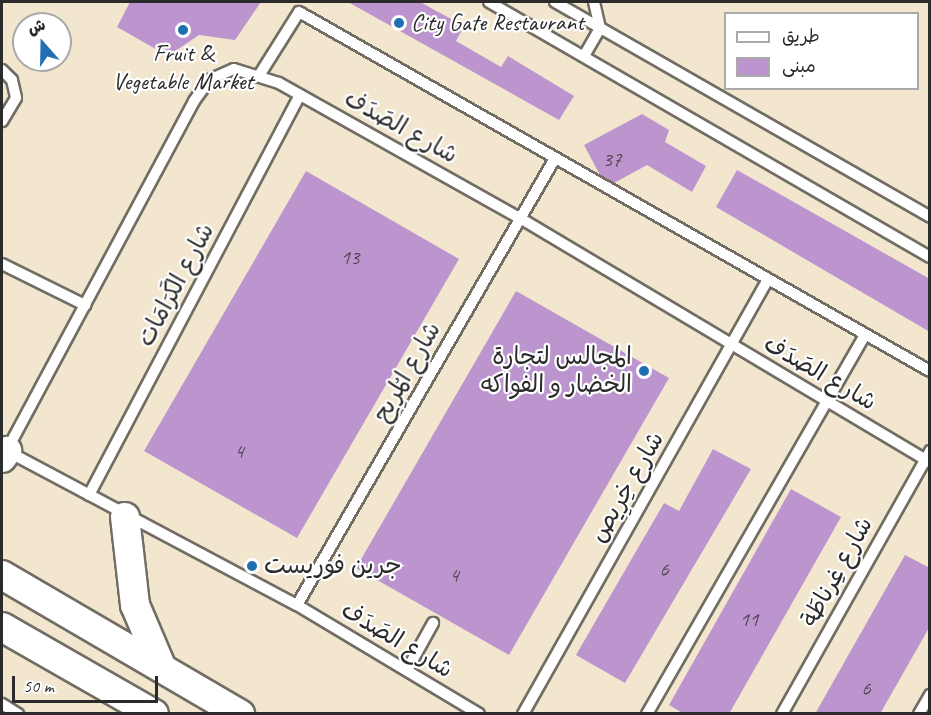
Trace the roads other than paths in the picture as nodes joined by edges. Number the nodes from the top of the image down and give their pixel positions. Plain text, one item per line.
1 (489, 2) edge
2 (555, 2) edge
3 (594, 2) edge
4 (600, 28) junction
5 (584, 56) junction
6 (2, 70) edge
7 (260, 74) junction
8 (300, 95) junction
9 (2, 121) edge
10 (554, 160) junction
11 (930, 217) edge
12 (520, 218) junction
13 (930, 257) edge
14 (2, 264) edge
15 (768, 280) junction
16 (85, 305) junction
17 (864, 336) junction
18 (731, 346) junction
19 (930, 371) edge
20 (828, 401) junction
21 (3, 452) edge
22 (928, 458) edge
23 (89, 495) junction
24 (124, 517) junction
25 (2, 575) edge
26 (297, 605) junction
27 (433, 623) dead end
28 (2, 627) edge
29 (2, 642) edge
30 (161, 666) junction
31 (407, 670) junction
32 (930, 694) edge
33 (2, 704) edge
34 (18, 714) edge
35 (125, 714) edge
36 (153, 714) edge
37 (240, 714) edge
38 (480, 714) edge
39 (523, 714) edge
40 (647, 714) edge
41 (782, 714) edge
42 (919, 714) edge

1 - 5 lane
2 - 4 lane
3 - 4 lane
4 - 5 lane
4 - 11 lane
5 - 13 lane
6 - 9 lane
7 - 8 lane, شارع الصَدَف
7 - 10 lane
7 - 16 lane, شارع الصَدَف
8 - 12 lane, شارع الصَدَف
8 - 23 lane, شارع الكَرَامَات
10 - 12 lane, شارع المُرِيح
10 - 15 lane
12 - 18 lane, شارع الصَدَف
12 - 26 lane, شارع المُرِيح
14 - 16 lane
15 - 17 lane
15 - 18 lane, شارع خِرِيص
16 - 21 lane, شارع الصَدَف
17 - 19 lane
17 - 20 lane
18 - 20 lane, شارع الصَدَف
18 - 39 lane, شارع خِرِيص
20 - 22 lane, شارع الصَدَف
20 - 40 lane
21 - 23 lane, شارع الصَدَف
22 - 41 lane, شارع غِرناطَة
23 - 24 lane, شارع الصَدَف
24 - 26 lane, شارع الصَدَف
24 - 30 street
25 - 30 street
26 - 31 lane, شارع الصَدَف
27 - 31 lane
28 - 36 street
29 - 35 street
30 - 37 street
31 - 38 lane, شارع الصَدَف
32 - 42 lane
33 - 34 lane

